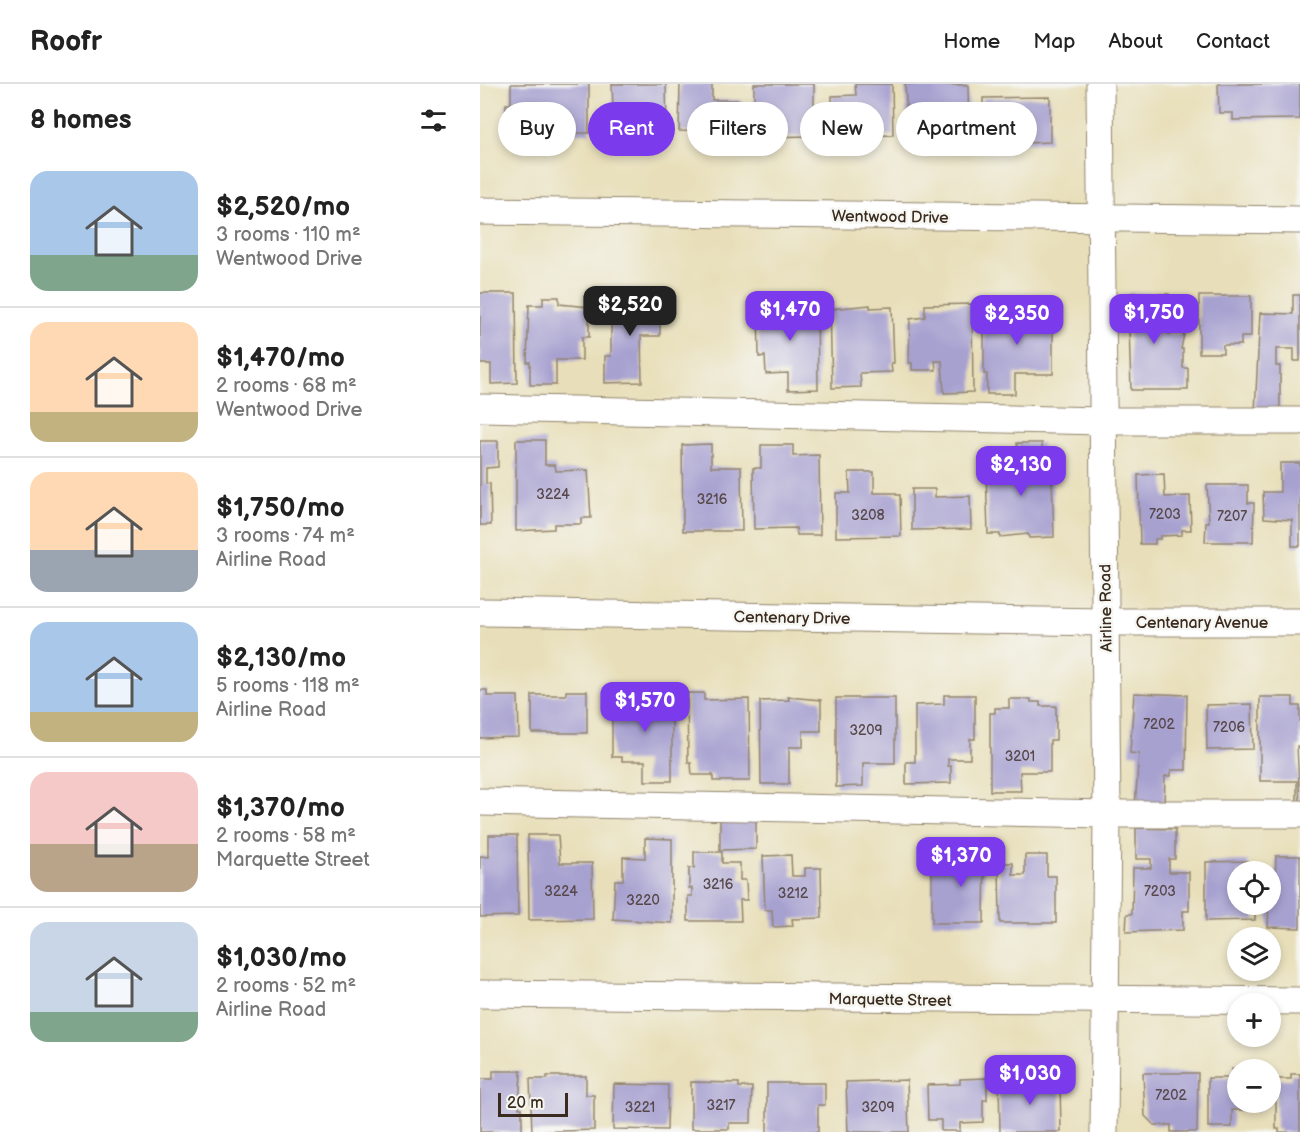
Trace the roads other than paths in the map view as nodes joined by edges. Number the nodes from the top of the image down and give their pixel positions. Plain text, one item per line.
1 (1100, 84) edge
2 (480, 211) edge
3 (1101, 219) junction
4 (1300, 220) edge
5 (480, 408) edge
6 (1103, 421) junction
7 (1300, 421) edge
8 (480, 612) edge
9 (1105, 622) junction
10 (1300, 622) edge
11 (480, 802) edge
12 (1107, 814) junction
13 (1300, 814) edge
14 (480, 994) edge
15 (1104, 1001) junction
16 (1300, 1001) edge
17 (1104, 1132) edge

1 - 3 street, Airline Road
2 - 3 street, Wentwood Drive
3 - 4 street, Wentwood Drive
3 - 6 street, Airline Road
5 - 6 street
6 - 7 street
6 - 9 street, Airline Road
8 - 9 street, Centenary Drive
9 - 10 street, Centenary Avenue
9 - 12 street, Airline Road
11 - 12 street
12 - 13 street
12 - 15 street, Airline Road
14 - 15 street, Marquette Street
15 - 16 street, Marquette Street
15 - 17 street, Airline Road

